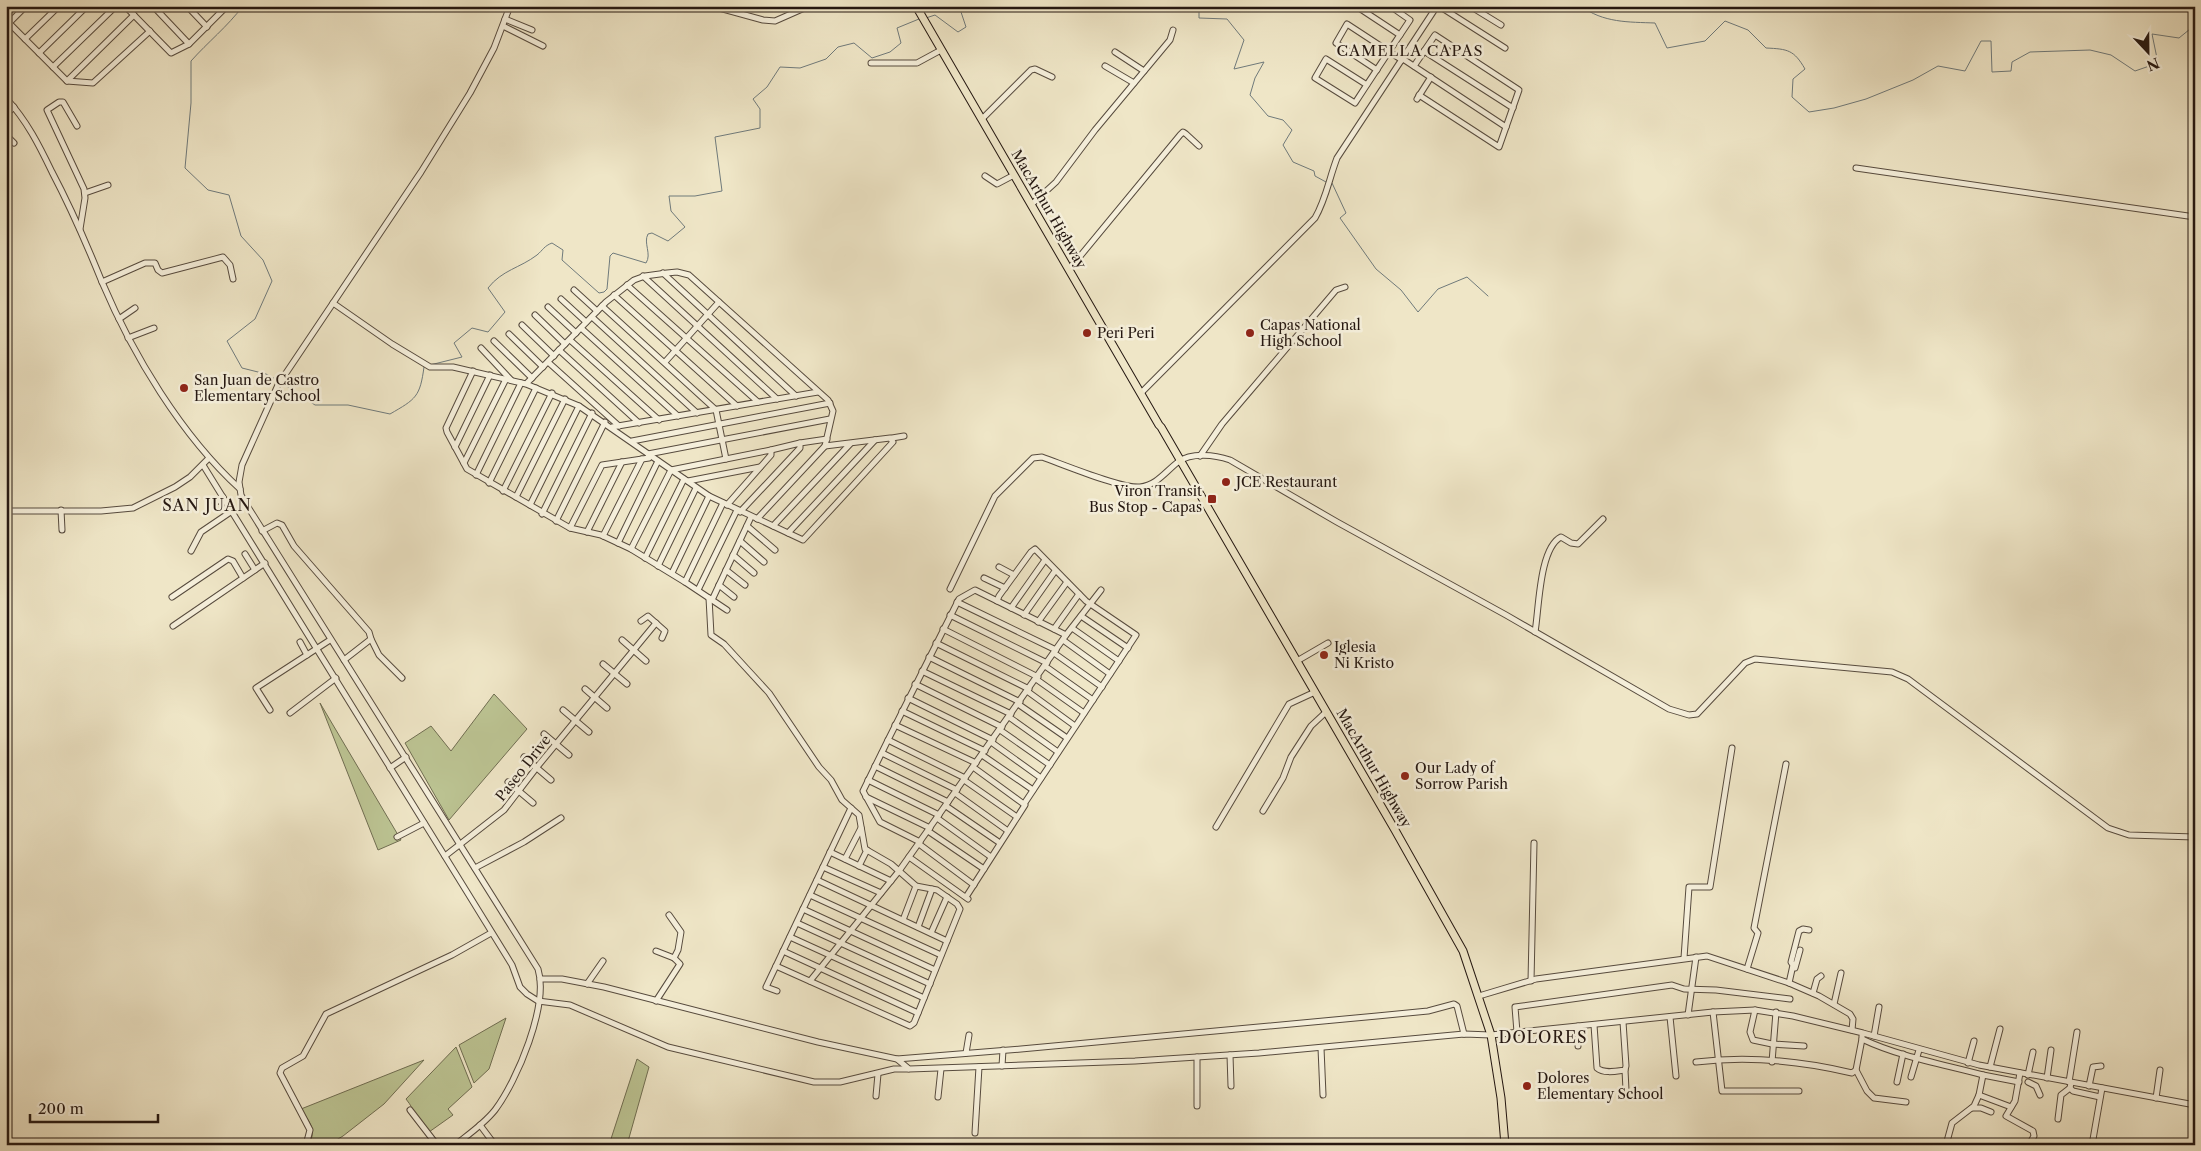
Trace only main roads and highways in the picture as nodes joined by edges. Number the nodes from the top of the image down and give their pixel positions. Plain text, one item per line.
1 (917, 8) edge
2 (1040, 219) junction
3 (1086, 297) junction
4 (1505, 1145) edge

1 - 2 highway, MacArthur Highway
2 - 3 highway, MacArthur Highway
2 - 3 highway
3 - 4 highway, MacArthur Highway

